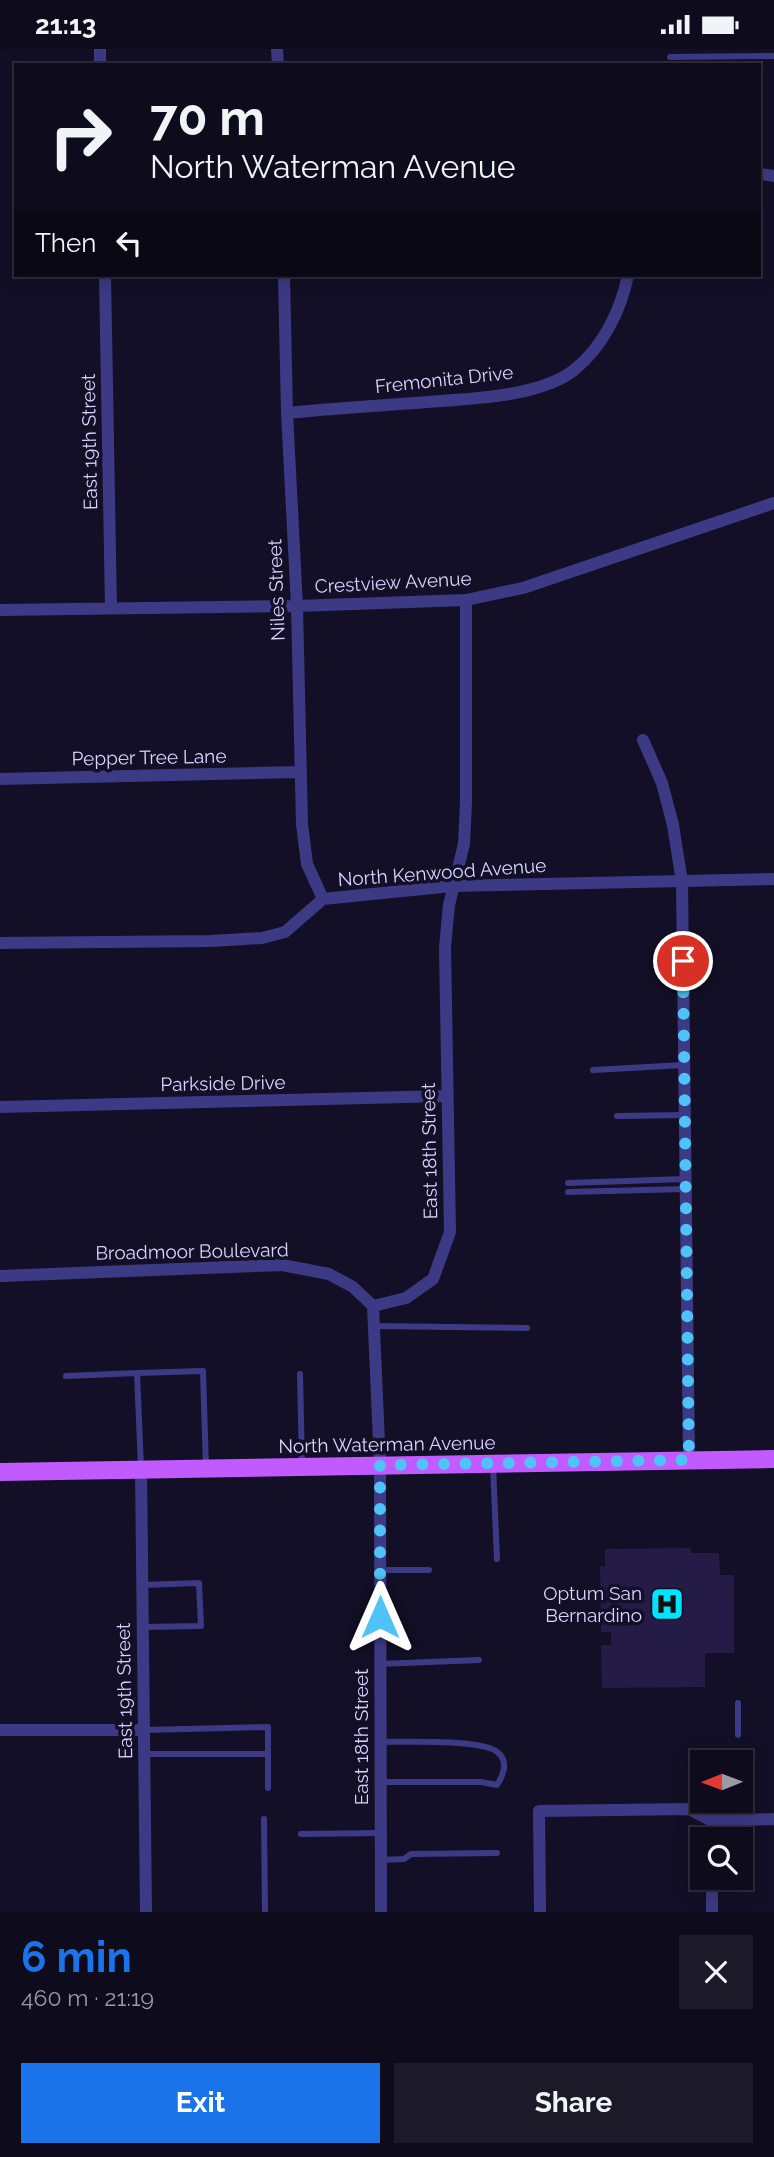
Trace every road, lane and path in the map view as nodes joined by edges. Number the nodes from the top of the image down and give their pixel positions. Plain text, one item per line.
1 (774, 55) edge
2 (670, 57) dead end
3 (104, 277) edge
4 (284, 277) edge
5 (627, 277) edge
6 (287, 413) junction
7 (774, 503) edge
8 (466, 600) junction
9 (297, 606) junction
10 (111, 608) junction
11 (0, 610) edge
12 (643, 740) dead end
13 (299, 772) junction
14 (0, 779) edge
15 (774, 879) edge
16 (682, 882) junction
17 (452, 886) junction
18 (323, 899) junction
19 (0, 943) edge
20 (684, 1065) junction
21 (593, 1070) dead end
22 (447, 1096) junction
23 (0, 1107) edge
24 (684, 1115) junction
25 (617, 1116) dead end
26 (568, 1183) dead end
27 (685, 1184) junction
28 (568, 1192) dead end
29 (0, 1276) edge
30 (373, 1306) junction
31 (374, 1326) junction
32 (527, 1328) dead end
33 (137, 1373) junction
34 (300, 1374) dead end
35 (66, 1376) dead end
36 (774, 1459) edge
37 (689, 1460) junction
38 (493, 1463) junction
39 (380, 1465) junction
40 (302, 1467) junction
41 (206, 1468) junction
42 (141, 1469) junction
43 (0, 1472) edge
44 (497, 1559) dead end
45 (380, 1570) junction
46 (429, 1570) dead end
47 (142, 1585) junction
48 (143, 1627) junction
49 (479, 1660) dead end
50 (380, 1664) junction
51 (738, 1703) dead end
52 (144, 1730) junction
53 (0, 1731) edge
54 (738, 1735) dead end
55 (380, 1742) junction
56 (268, 1754) junction
57 (144, 1755) junction
58 (380, 1782) junction
59 (268, 1788) dead end
60 (264, 1819) dead end
61 (774, 1819) edge
62 (712, 1821) junction
63 (712, 1827) edge
64 (380, 1833) junction
65 (301, 1834) dead end
66 (497, 1853) dead end
67 (382, 1860) junction
68 (712, 1890) edge
69 (146, 1912) edge
70 (265, 1912) edge
71 (381, 1912) edge
72 (540, 1912) edge
73 (712, 1912) edge

1 - 2 lane
3 - 10 street, East 19th Street
4 - 6 street, Niles Street
5 - 6 street, Fremonita Drive
6 - 9 street, Niles Street
7 - 8 street, Crestview Avenue
8 - 9 street, Crestview Avenue
8 - 17 street, East 18th Street
9 - 10 street, Crestview Avenue
9 - 13 street, Niles Street
10 - 11 street, Crestview Avenue
12 - 16 street
13 - 14 street, Pepper Tree Lane
13 - 18 street, Niles Street
15 - 16 street, North Kenwood Avenue
16 - 17 street, North Kenwood Avenue
16 - 20 street
17 - 18 street, North Kenwood Avenue
17 - 22 street, East 18th Street
18 - 19 street, North Kenwood Avenue
20 - 21 lane
20 - 24 street
22 - 23 street, Parkside Drive
22 - 30 street, East 18th Street
24 - 25 lane
24 - 27 street
26 - 27 lane
27 - 28 lane
27 - 37 street
29 - 30 street, Broadmoor Boulevard
30 - 31 street, East 18th Street
31 - 32 lane
31 - 39 street, East 18th Street
33 - 35 lane
33 - 41 lane
33 - 42 lane
34 - 40 lane
36 - 37 main road, North Waterman Avenue
37 - 38 main road, North Waterman Avenue
38 - 39 main road, North Waterman Avenue
38 - 44 lane
39 - 40 main road, North Waterman Avenue
39 - 45 street, East 18th Street
40 - 41 main road, North Waterman Avenue
41 - 42 main road, North Waterman Avenue
42 - 43 main road, North Waterman Avenue
42 - 47 street, East 19th Street
45 - 46 lane
45 - 50 street, East 18th Street
47 - 48 street, East 19th Street
47 - 48 lane
48 - 52 street, East 19th Street
49 - 50 lane
50 - 55 street, East 18th Street
51 - 54 lane
52 - 53 street
52 - 56 lane
52 - 57 street, East 19th Street
55 - 58 street, East 18th Street
55 - 58 lane
56 - 57 lane
56 - 59 lane
57 - 69 street, East 19th Street
58 - 64 street, East 18th Street
60 - 70 lane
61 - 62 street
62 - 63 street
62 - 72 street
64 - 65 lane
64 - 67 street, East 18th Street
66 - 67 lane
67 - 71 street, East 18th Street
68 - 73 street

